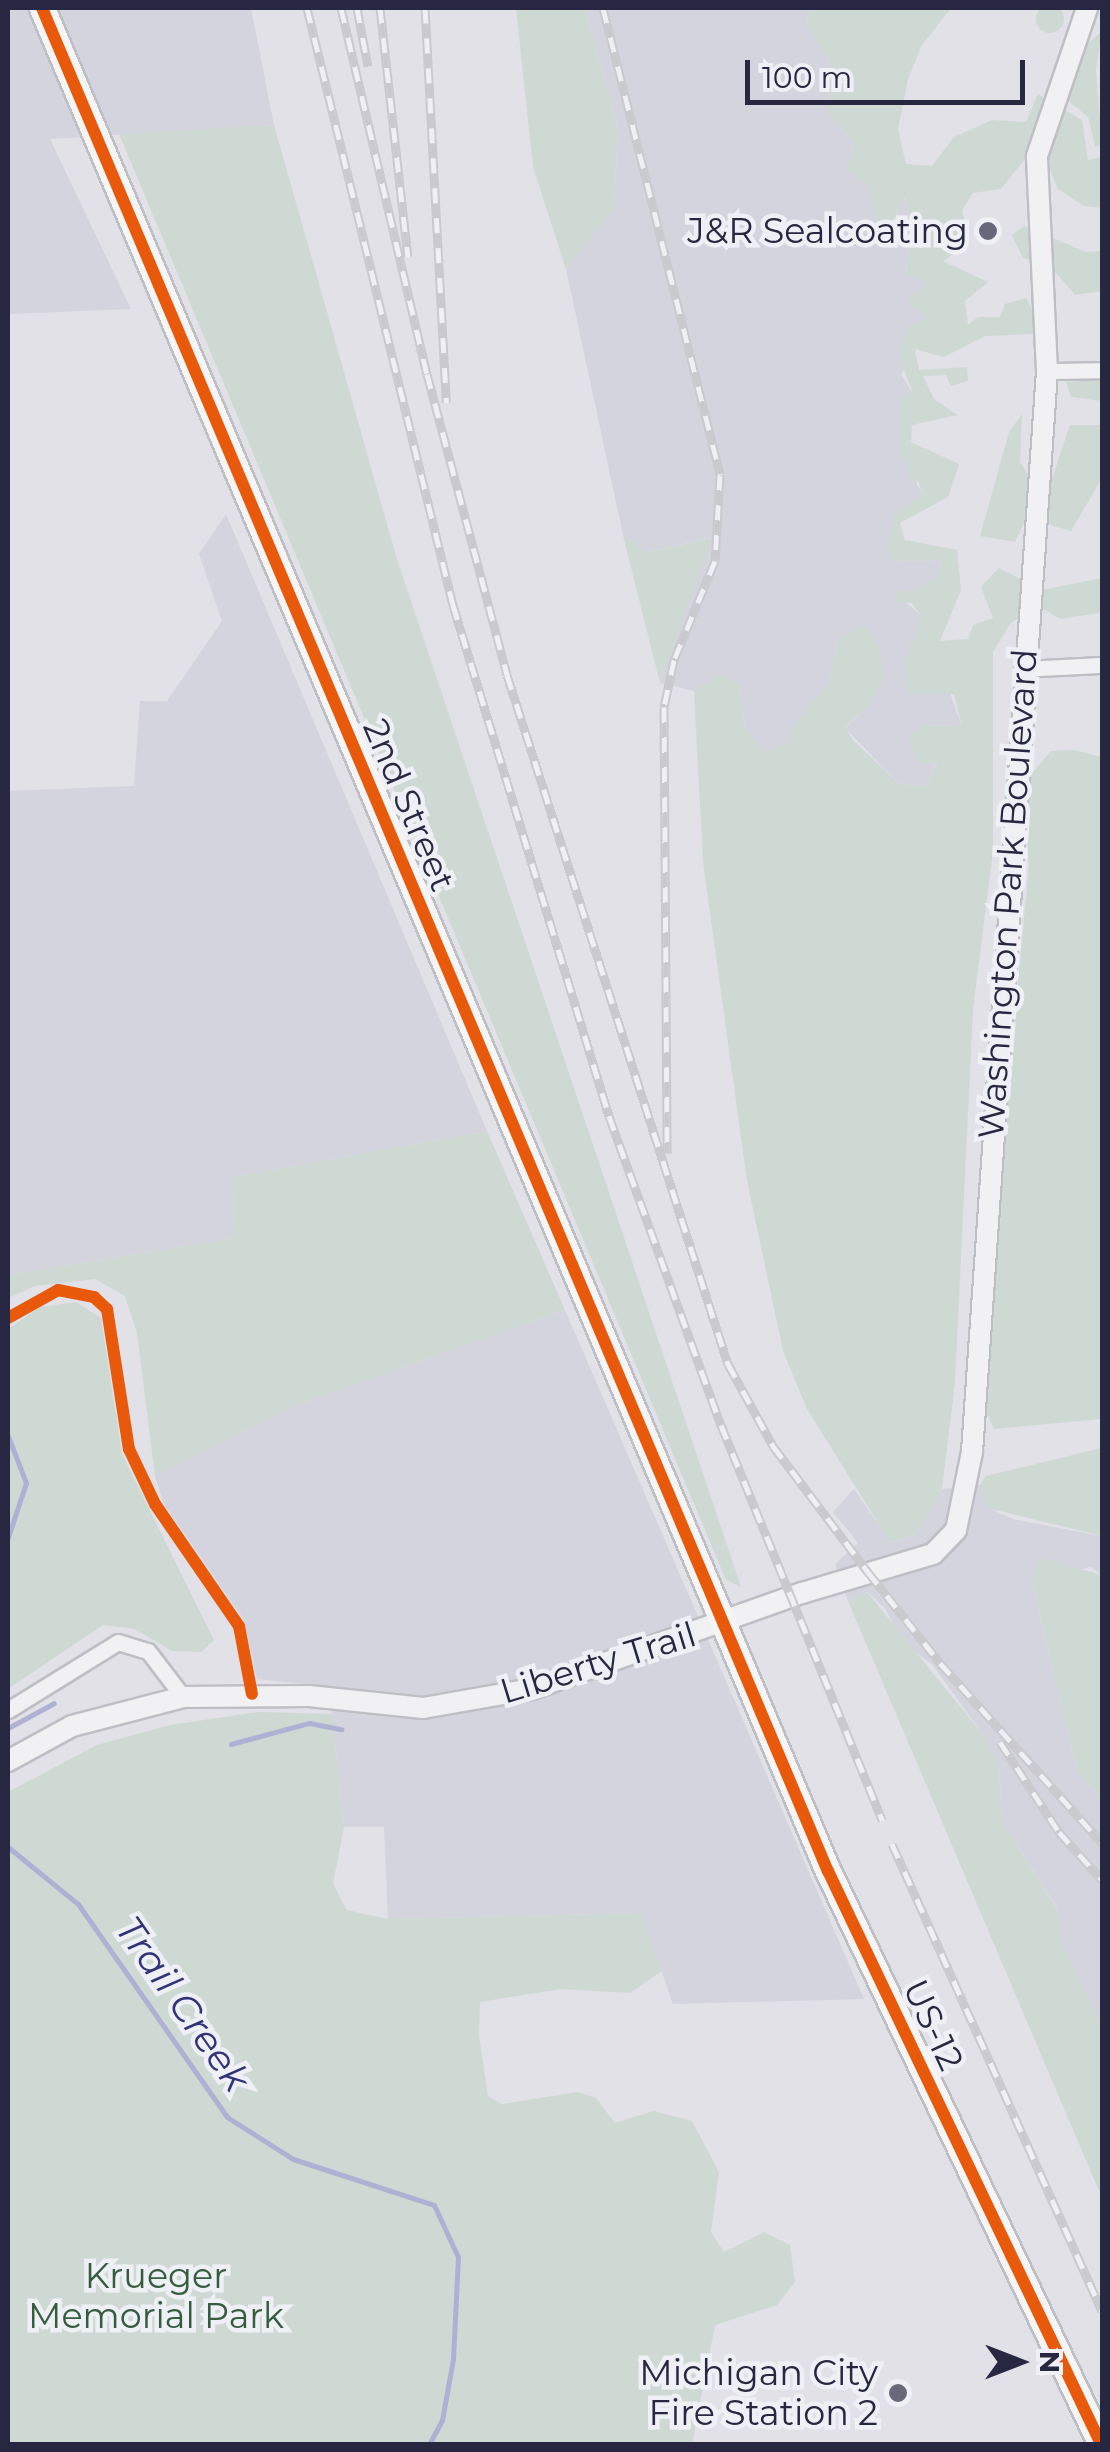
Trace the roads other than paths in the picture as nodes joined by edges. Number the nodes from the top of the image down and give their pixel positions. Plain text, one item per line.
1 (42, 8) edge
2 (1087, 8) edge
3 (1102, 370) edge
4 (1047, 371) junction
5 (1102, 665) edge
6 (1022, 669) junction
7 (722, 1626) junction
8 (183, 1696) junction
9 (8, 1710) edge
10 (10, 1759) edge
11 (1101, 2444) edge

1 - 7 main road, 2nd Street
2 - 4 street, Washington Park Boulevard
3 - 4 street
4 - 6 street, Washington Park Boulevard
5 - 6 street
6 - 7 street, Washington Park Boulevard
7 - 8 street, Liberty Trail
7 - 11 main road, US-12
8 - 9 street
8 - 10 street, Liberty Trail

